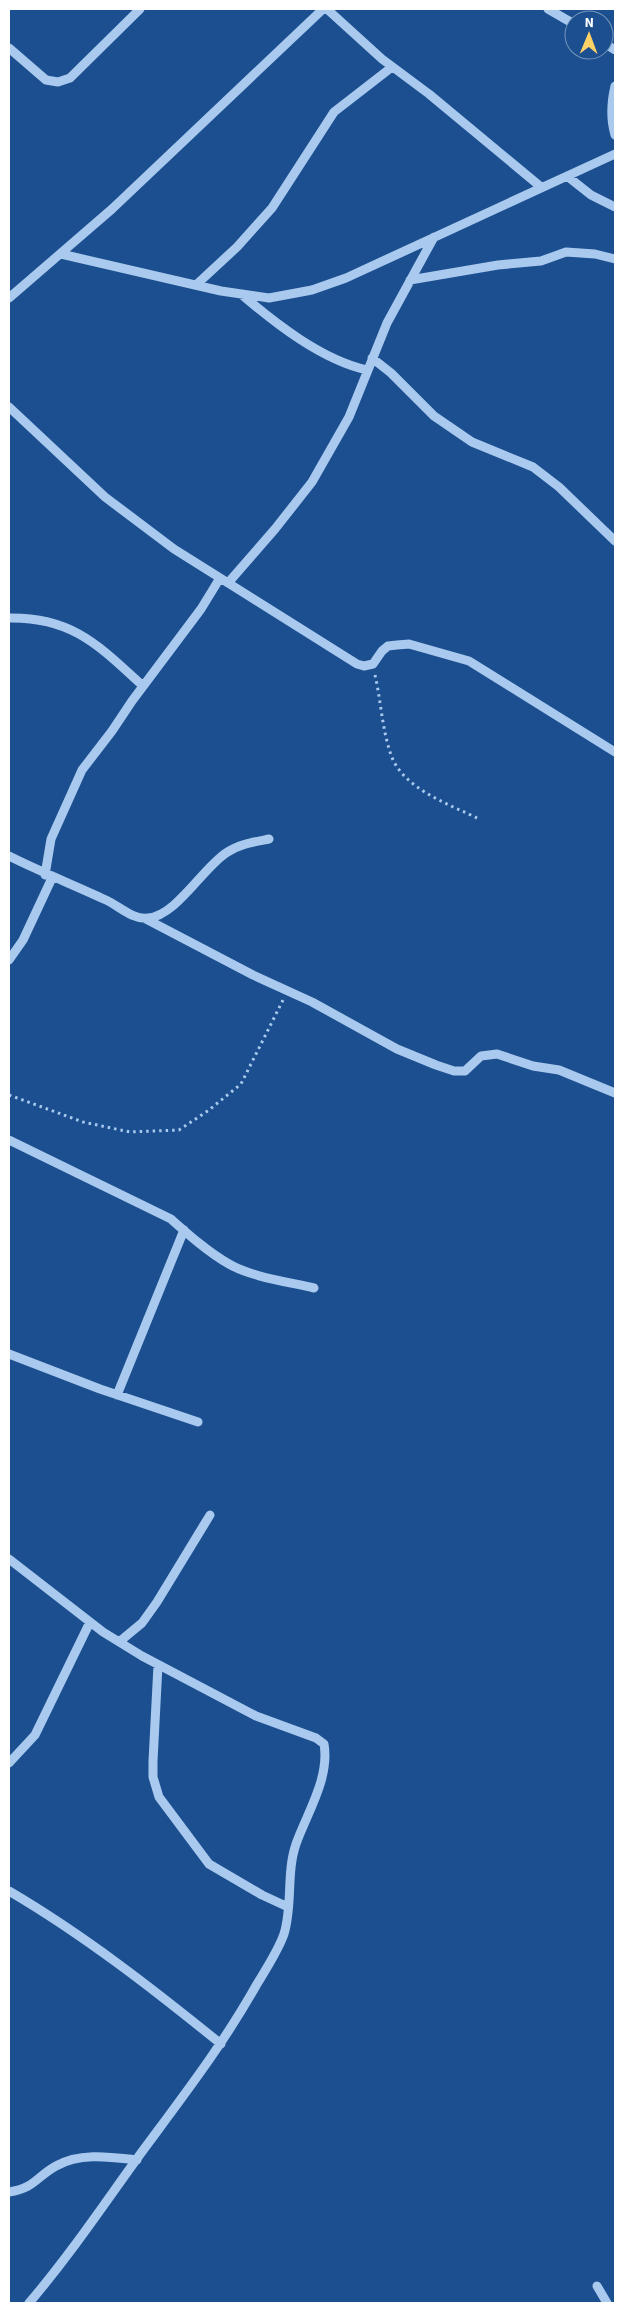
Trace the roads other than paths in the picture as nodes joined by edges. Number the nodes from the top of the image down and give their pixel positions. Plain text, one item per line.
1 (140, 9) edge
2 (322, 9) edge
3 (326, 9) edge
4 (548, 9) edge
5 (564, 18) edge
6 (9, 48) edge
7 (392, 67) junction
8 (615, 86) edge
9 (615, 135) edge
10 (615, 154) edge
11 (567, 176) junction
12 (542, 187) junction
13 (615, 207) edge
14 (434, 237) junction
15 (61, 254) junction
16 (615, 259) edge
17 (410, 280) junction
18 (196, 285) junction
19 (241, 294) junction
20 (9, 298) edge
21 (372, 358) junction
22 (367, 370) junction
23 (9, 407) edge
24 (615, 541) edge
25 (224, 581) junction
26 (9, 618) edge
27 (143, 686) junction
28 (615, 752) edge
29 (269, 839) dead end
30 (9, 856) edge
31 (48, 876) junction
32 (146, 919) junction
33 (9, 960) edge
34 (615, 1093) edge
35 (9, 1140) edge
36 (184, 1230) junction
37 (314, 1288) dead end
38 (9, 1354) edge
39 (117, 1395) junction
40 (198, 1422) dead end
41 (210, 1516) dead end
42 (9, 1559) edge
43 (90, 1622) junction
44 (119, 1642) junction
45 (158, 1665) junction
46 (9, 1763) edge
47 (9, 1891) edge
48 (288, 1907) junction
49 (221, 2044) junction
50 (137, 2160) junction
51 (9, 2192) edge
52 (597, 2286) dead end
53 (29, 2303) edge
54 (607, 2303) edge

1 - 6 street
2 - 15 street
3 - 7 street
4 - 5 street
7 - 12 street
7 - 18 street
8 - 9 street
10 - 11 street
11 - 12 street
11 - 13 street
12 - 14 street
14 - 17 street
14 - 19 street
15 - 18 street
15 - 20 street
16 - 17 street
17 - 21 street
18 - 19 street
19 - 22 street
21 - 22 street
21 - 24 street
22 - 25 street
23 - 25 street
25 - 27 street
25 - 28 street
26 - 27 street
27 - 31 street
29 - 32 street
30 - 31 street
31 - 32 street
31 - 33 street
32 - 34 street
35 - 36 street
36 - 37 street
36 - 39 street
38 - 39 street
39 - 40 street
41 - 44 street
42 - 43 street
43 - 44 street
43 - 46 street
44 - 45 street
45 - 48 street
45 - 48 street
47 - 49 street
48 - 49 street
49 - 50 street
50 - 51 street
50 - 53 street
52 - 54 street

